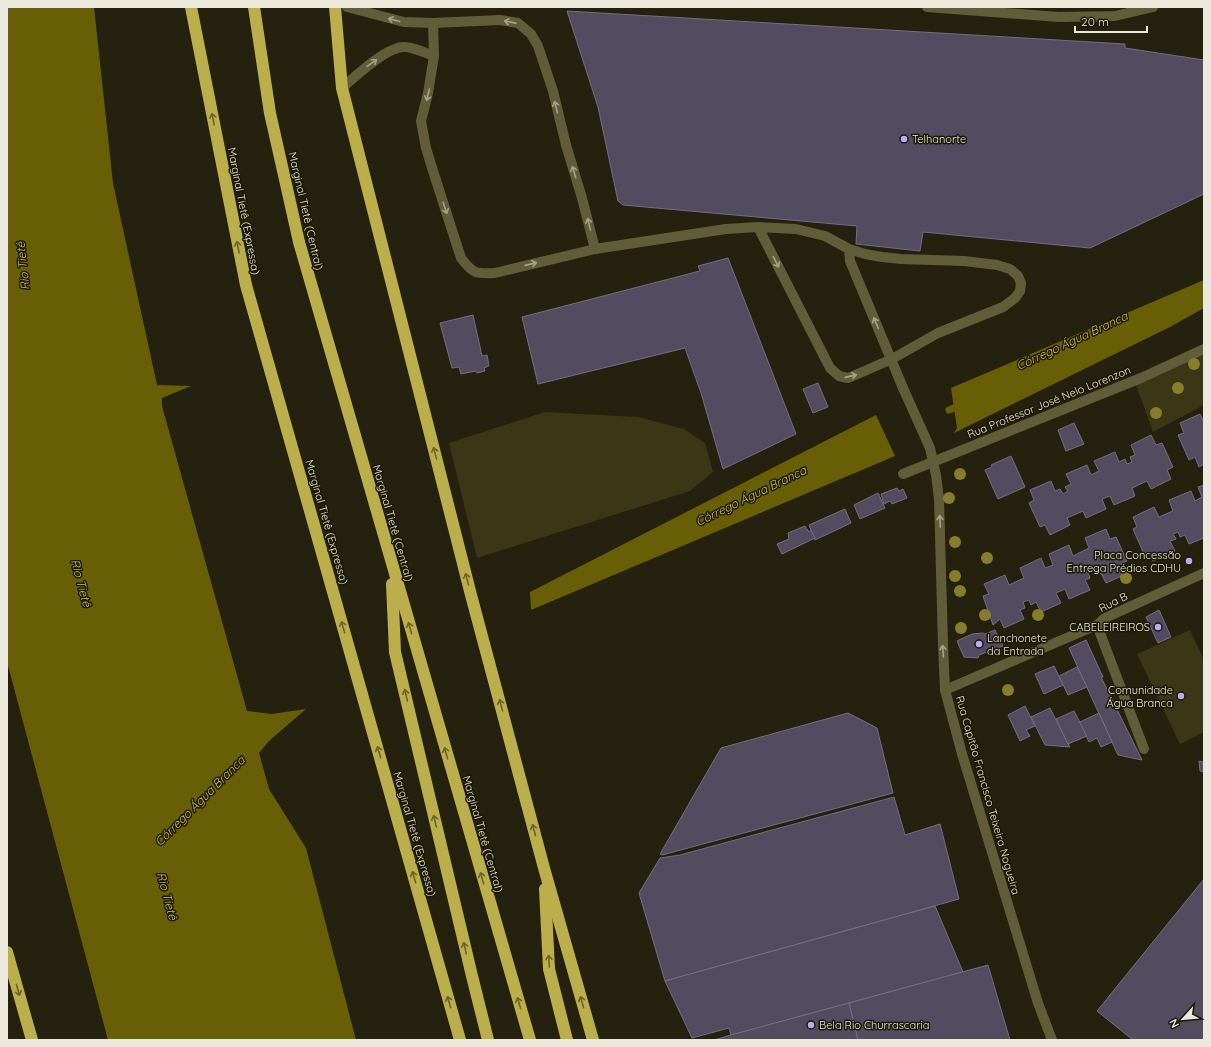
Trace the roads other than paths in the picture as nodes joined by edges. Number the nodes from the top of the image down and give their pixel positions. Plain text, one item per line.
1 (191, 7) edge
2 (254, 7) edge
3 (335, 7) edge
4 (347, 7) edge
5 (928, 7) edge
6 (1153, 7) edge
7 (433, 22) junction
8 (434, 56) junction
9 (342, 88) junction
10 (758, 227) junction
11 (595, 249) junction
12 (850, 249) junction
13 (1204, 349) edge
14 (892, 359) junction
15 (934, 462) junction
16 (902, 474) dead end
17 (390, 563) junction
18 (1204, 573) edge
19 (1097, 625) junction
20 (945, 690) junction
21 (1144, 749) dead end
22 (544, 868) junction
23 (7, 952) edge
24 (32, 1040) edge
25 (460, 1040) edge
26 (488, 1040) edge
27 (530, 1040) edge
28 (566, 1040) edge
29 (593, 1040) edge
30 (1052, 1040) edge

25 -> 1 highway, Marginal Tietê (Expressa)
2 - 17 highway, Marginal Tietê (Central)
3 - 9 highway
7 -> 4 street
5 - 6 street
7 - 8 street
11 -> 7 street
9 -> 8 street
8 -> 11 street
22 -> 9 highway
10 - 11 street
10 - 12 street
10 -> 14 street
14 -> 12 street, Rua Capitão Francisco Teixeira Nogueira
12 - 14 street
13 - 15 street, Rua Professor José Nelo Lorenzon
14 - 15 street, Rua Capitão Francisco Teixeira Nogueira
15 - 16 street, Rua Professor José Nelo Lorenzon
20 -> 15 street, Rua Capitão Francisco Teixeira Nogueira
26 -> 17 highway
27 -> 17 highway, Marginal Tietê (Central)
18 - 19 street, Rua B
19 - 20 street, Rua B
19 - 21 street
20 - 30 street, Rua Capitão Francisco Teixeira Nogueira
28 -> 22 highway
29 -> 22 highway
23 -> 24 highway

